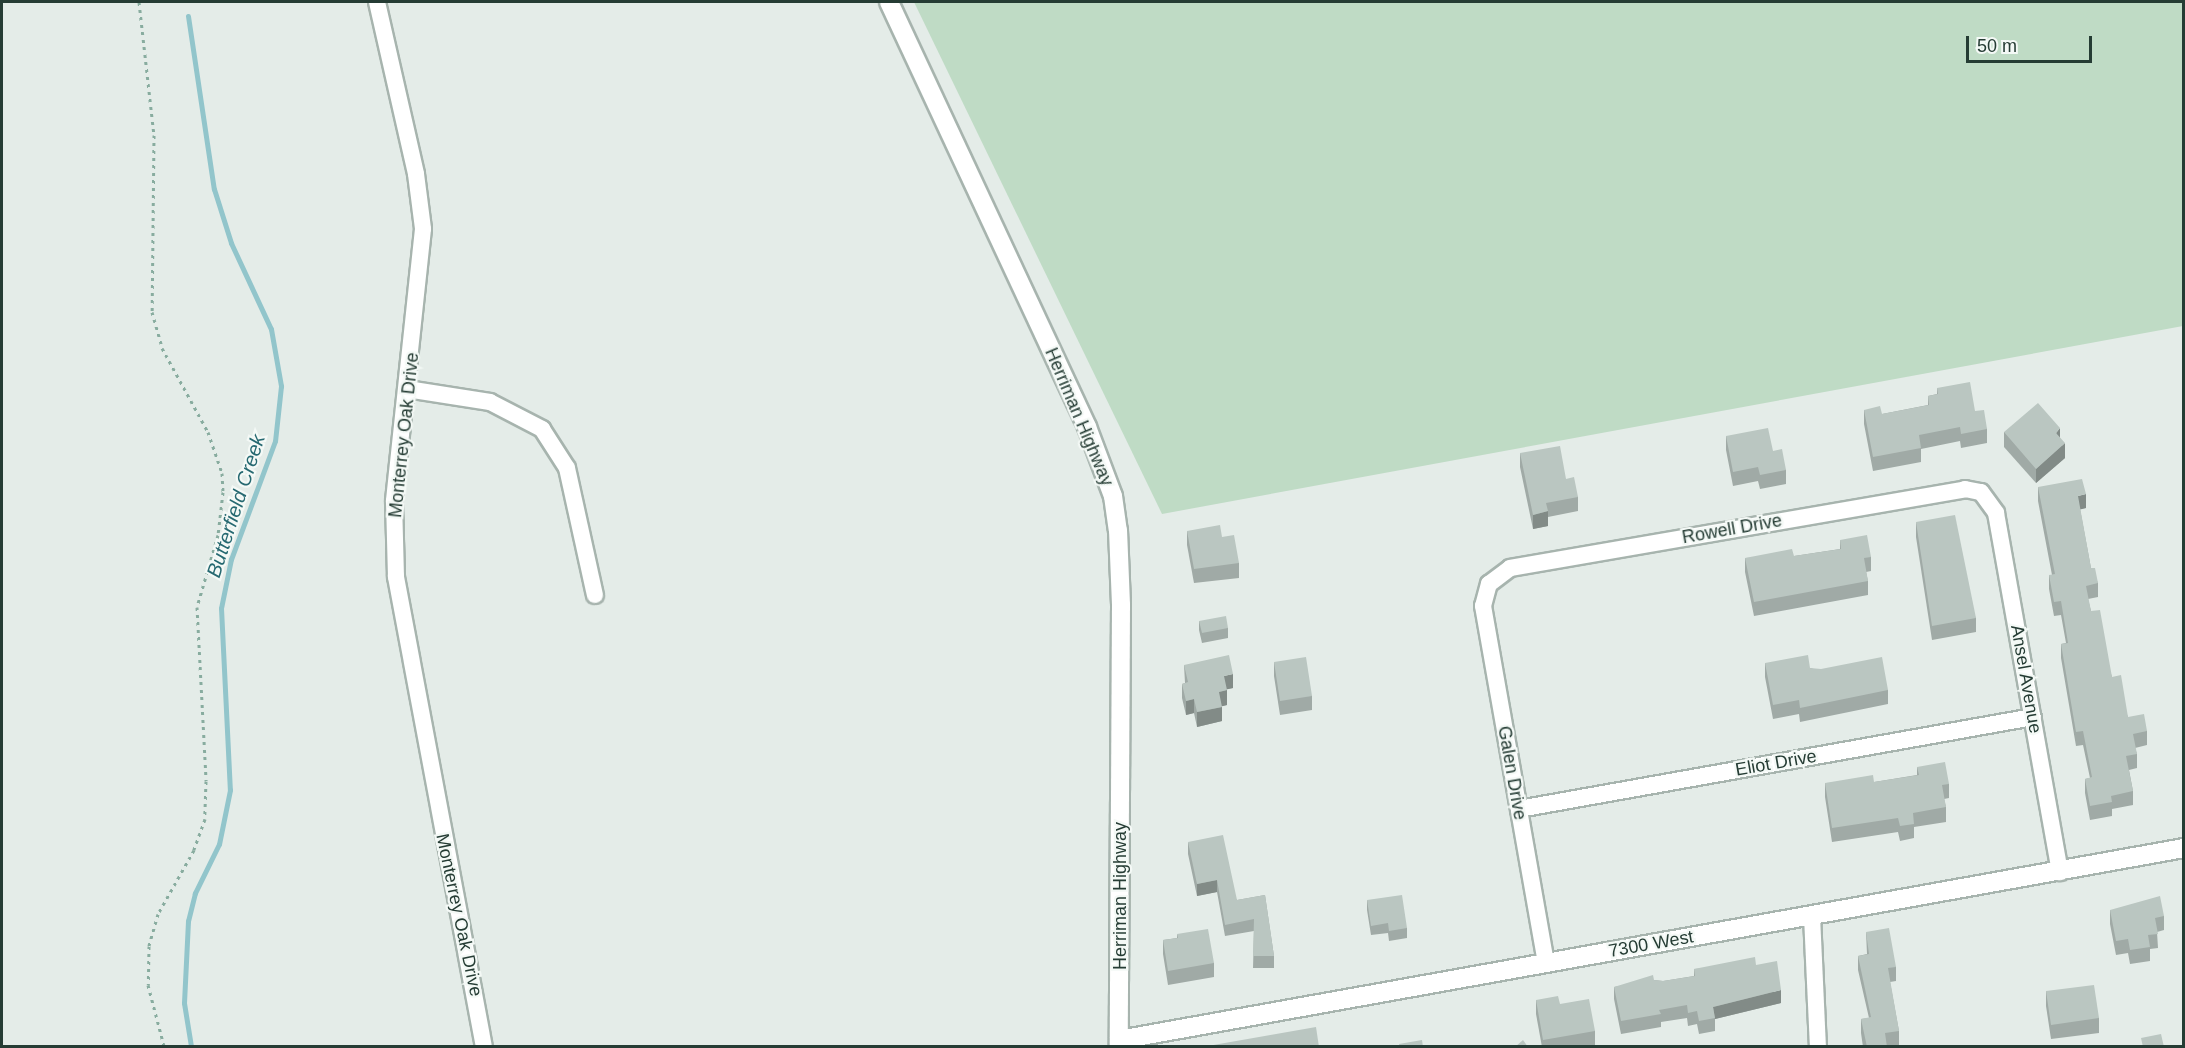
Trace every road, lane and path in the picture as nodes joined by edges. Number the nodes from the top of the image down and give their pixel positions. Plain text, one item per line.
1 (139, 2) edge
2 (377, 2) edge
3 (889, 2) edge
4 (408, 389) junction
5 (1981, 492) joint
6 (1489, 584) joint
7 (595, 595) dead end
8 (2033, 717) junction
9 (1519, 809) junction
10 (2184, 848) edge
11 (2060, 872) junction
12 (1812, 916) junction
13 (1546, 963) junction
14 (1119, 1043) edge
15 (164, 1047) edge
16 (484, 1047) edge
17 (1818, 1047) edge

1 - 15 path
2 - 4 street, Monterrey Oak Drive
3 - 14 street, Herriman Highway
4 - 7 street
4 - 16 street, Monterrey Oak Drive
5 - 6 street, Rowell Drive
5 - 8 street, Ansel Avenue
6 - 9 street, Galen Drive
8 - 9 street, Eliot Drive
8 - 11 street, Ansel Avenue
9 - 13 street, Galen Drive
10 - 11 street, 7300 West
11 - 12 street, 7300 West
12 - 13 street, 7300 West
12 - 17 street
13 - 14 street, 7300 West

